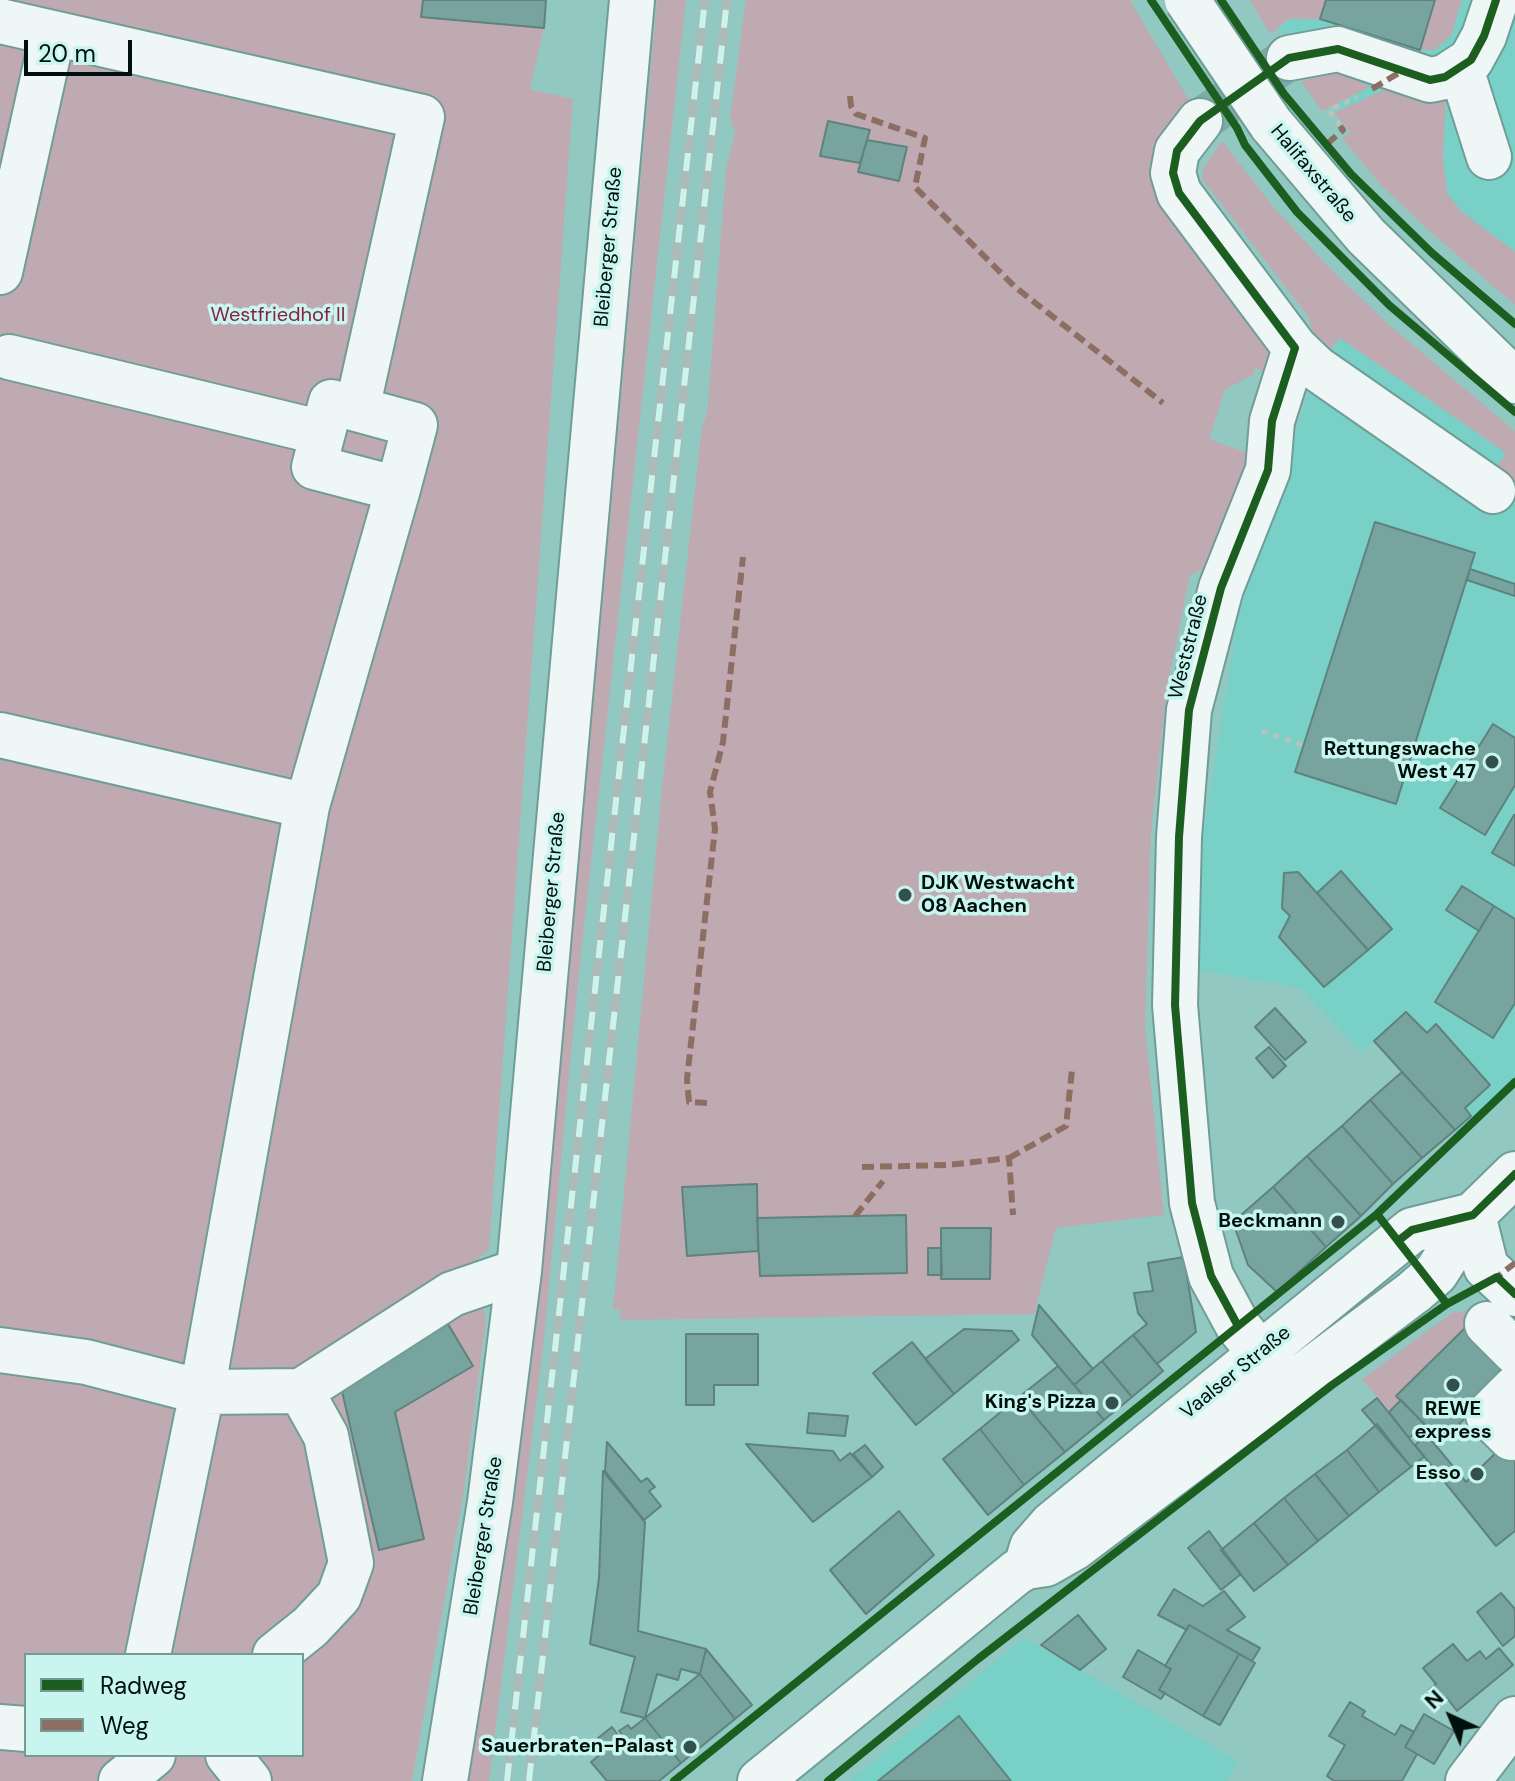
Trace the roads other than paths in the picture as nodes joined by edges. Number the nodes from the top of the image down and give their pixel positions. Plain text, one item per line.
1 (632, 0) edge
2 (1187, 0) edge
3 (1496, 0) edge
4 (0, 21) edge
5 (53, 33) junction
6 (1289, 58) tunnel mouth
7 (1461, 69) junction
8 (1200, 121) tunnel mouth
9 (1489, 157) dead end
10 (0, 272) edge
11 (1463, 329) junction
12 (1295, 348) junction
13 (3, 356) edge
14 (1515, 361) edge
15 (1515, 381) edge
16 (340, 421) junction
17 (398, 489) junction
18 (1493, 491) dead end
19 (0, 735) edge
20 (307, 806) junction
21 (1515, 1174) edge
22 (1473, 1215) junction
23 (1515, 1234) edge
24 (519, 1271) junction
25 (1506, 1323) edge
26 (0, 1350) edge
27 (1260, 1354) junction
28 (1288, 1387) junction
29 (1515, 1388) edge
30 (301, 1391) junction
31 (202, 1392) junction
32 (1511, 1438) dead end
33 (1026, 1567) junction
34 (148, 1653) edge
35 (278, 1653) edge
36 (1515, 1719) edge
37 (0, 1727) edge
38 (24, 1729) edge
39 (230, 1757) edge
40 (249, 1781) edge
41 (445, 1781) edge
42 (760, 1781) edge
43 (1468, 1781) edge

1 - 24 street, Bleiberger Straße
2 - 11 street, Halifaxstraße, bridge
3 - 7 street
4 - 5 street
5 - 10 street
5 - 16 street
6 - 7 street
7 - 9 street
8 - 12 street
11 - 14 street, Halifaxstraße
11 - 15 street, Halifaxstraße
12 - 18 street
12 - 27 street, Weststraße
13 - 16 street
16 - 17 street
16 - 17 street
17 - 20 street
19 - 20 street
20 - 31 street
21 - 22 street, Vaalser Straße
22 - 23 street
22 - 25 street
22 - 27 street, Vaalser Straße
22 - 28 street, Vaalser Straße
24 - 30 street
24 - 41 street, Bleiberger Straße
26 - 31 street
27 - 28 street, Weststraße
27 - 33 street, Vaalser Straße
28 - 33 street, Vaalser Straße
29 - 32 street
30 - 31 street
30 - 35 street
31 - 34 street
33 - 42 street, Vaalser Straße
36 - 43 street
37 - 38 street
39 - 40 street

